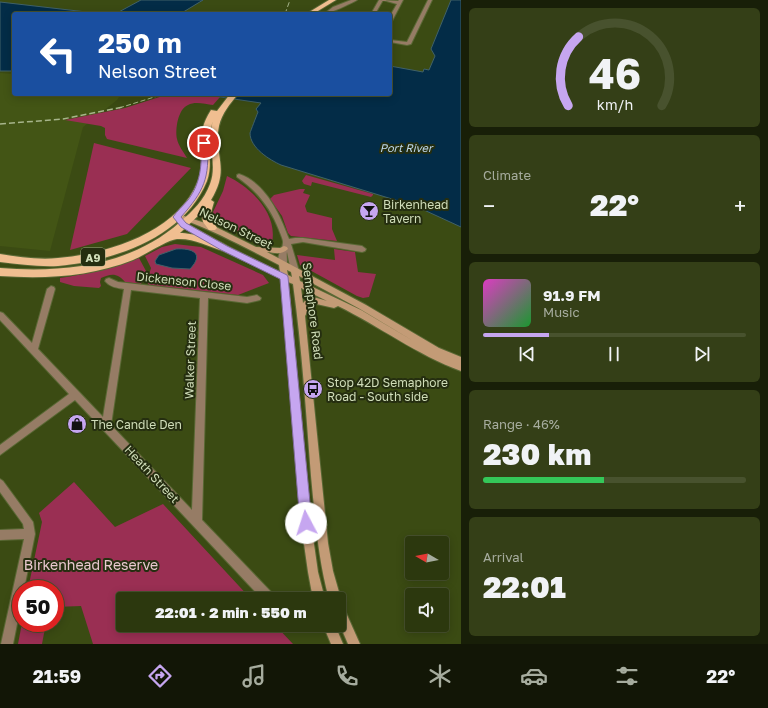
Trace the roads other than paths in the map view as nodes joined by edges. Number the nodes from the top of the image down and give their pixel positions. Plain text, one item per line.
1 (326, 0) edge
2 (333, 0) edge
3 (355, 0) edge
4 (381, 0) edge
5 (385, 0) edge
6 (430, 0) edge
7 (400, 1) edge
8 (307, 12) edge
9 (312, 12) edge
10 (329, 12) edge
11 (374, 12) edge
12 (392, 16) edge
13 (392, 41) edge
14 (227, 96) edge
15 (232, 96) edge
16 (216, 114) junction
17 (218, 170) junction
18 (239, 176) dead end
19 (177, 217) junction
20 (189, 220) junction
21 (212, 228) junction
22 (167, 237) junction
23 (285, 246) junction
24 (224, 248) junction
25 (253, 248) junction
26 (362, 249) dead end
27 (0, 258) edge
28 (283, 264) junction
29 (294, 271) junction
30 (0, 272) edge
31 (284, 277) junction
32 (109, 281) dead end
33 (296, 283) junction
34 (128, 287) junction
35 (50, 289) dead end
36 (204, 296) junction
37 (258, 298) dead end
38 (358, 312) junction
39 (0, 315) edge
40 (301, 316) junction
41 (34, 349) junction
42 (461, 361) edge
43 (461, 367) edge
44 (76, 394) junction
45 (106, 426) junction
46 (0, 451) edge
47 (0, 484) edge
48 (197, 522) junction
49 (30, 534) junction
50 (0, 535) edge
51 (263, 592) edge
52 (317, 592) edge
53 (333, 592) edge
54 (346, 626) edge
55 (332, 632) edge
56 (336, 643) edge
57 (7, 644) edge
58 (354, 644) edge

1 - 8 highway
2 - 9 highway
3 - 10 street
4 - 11 street
5 - 7 street
6 - 13 street
7 - 12 street
14 - 16 highway, A9
15 - 16 highway, A9
16 - 17 highway, A9
16 - 19 highway, A9
17 - 20 highway, A9
17 - 21 highway
18 - 23 street, Semaphore Road
19 - 20 main road, Nelson Street
19 - 27 highway, A9
20 - 21 main road, Nelson Street
20 - 22 highway, A9
20 - 24 main road, Nelson Street
21 - 25 main road, Nelson Street
22 - 24 highway
22 - 30 highway, A9
23 - 25 main road
23 - 26 street
23 - 28 street, Semaphore Road
23 - 29 street, Semaphore Road
24 - 31 main road, Nelson Street
25 - 28 main road, Nelson Street
28 - 29 main road, Nelson Street
28 - 31 main road, Semaphore Road
29 - 33 main road, Semaphore Road
29 - 42 main road, Nelson Street
31 - 33 main road, Nelson Street
31 - 52 main road, Semaphore Road
32 - 34 street, Dickenson Close
33 - 38 main road, Nelson Street
33 - 40 main road, Semaphore Road
34 - 36 street, Dickenson Close
34 - 45 street
35 - 41 street
36 - 37 street, Dickenson Close
36 - 48 street, Walker Street
38 - 40 main road
38 - 43 main road, Nelson Street
39 - 41 street, Heath Street
40 - 53 main road, Semaphore Road
41 - 44 street, Heath Street
44 - 45 street, Heath Street
44 - 46 street
45 - 48 street, Heath Street
47 - 49 street
48 - 51 street, Heath Street
49 - 50 street
49 - 57 street
54 - 58 main road
55 - 56 main road

